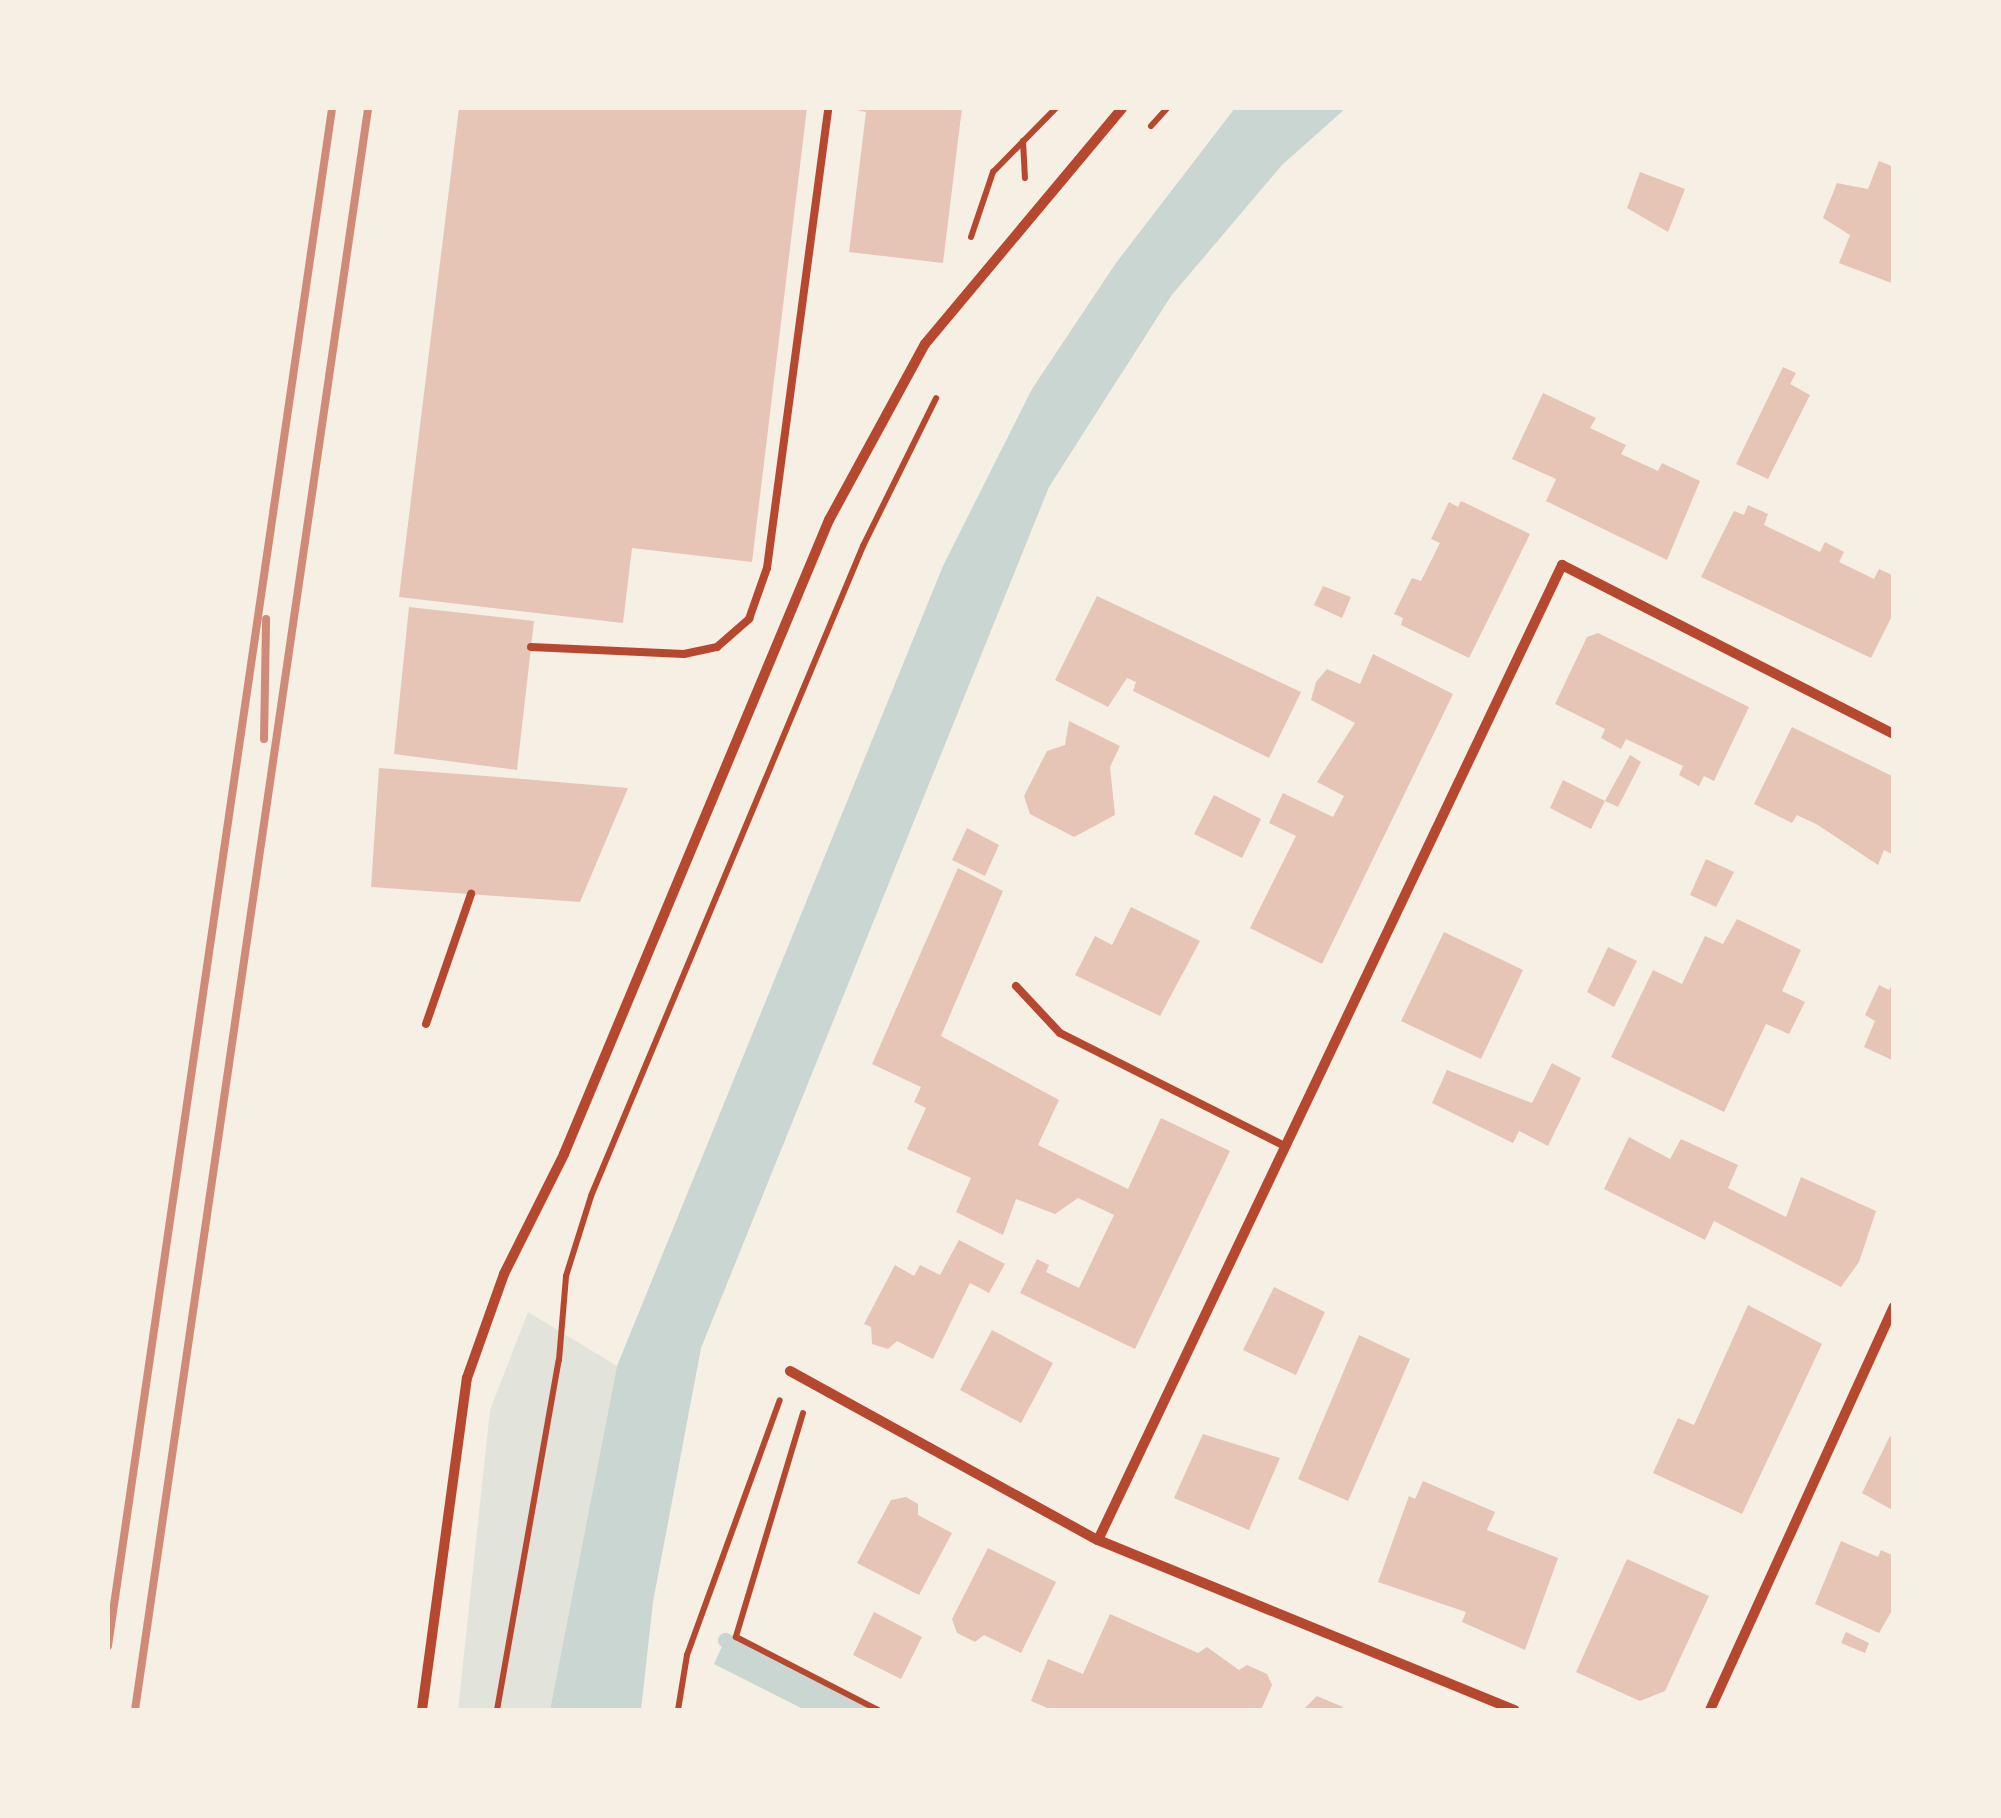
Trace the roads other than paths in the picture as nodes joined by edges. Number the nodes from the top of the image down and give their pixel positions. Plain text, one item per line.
1 (828, 108) edge
2 (1122, 108) edge
3 (531, 647) dead end
4 (1894, 734) edge
5 (470, 894) dead end
6 (1016, 986) dead end
7 (426, 1024) dead end
8 (1285, 1146) junction
9 (1894, 1306) edge
10 (790, 1371) road end
11 (1098, 1540) junction
12 (422, 1710) edge
13 (1515, 1710) edge
14 (1710, 1710) edge

1 - 3 lane
2 - 12 street
4 - 8 street
5 - 7 lane
6 - 8 lane
8 - 11 street
9 - 14 street
10 - 11 street
11 - 13 street

